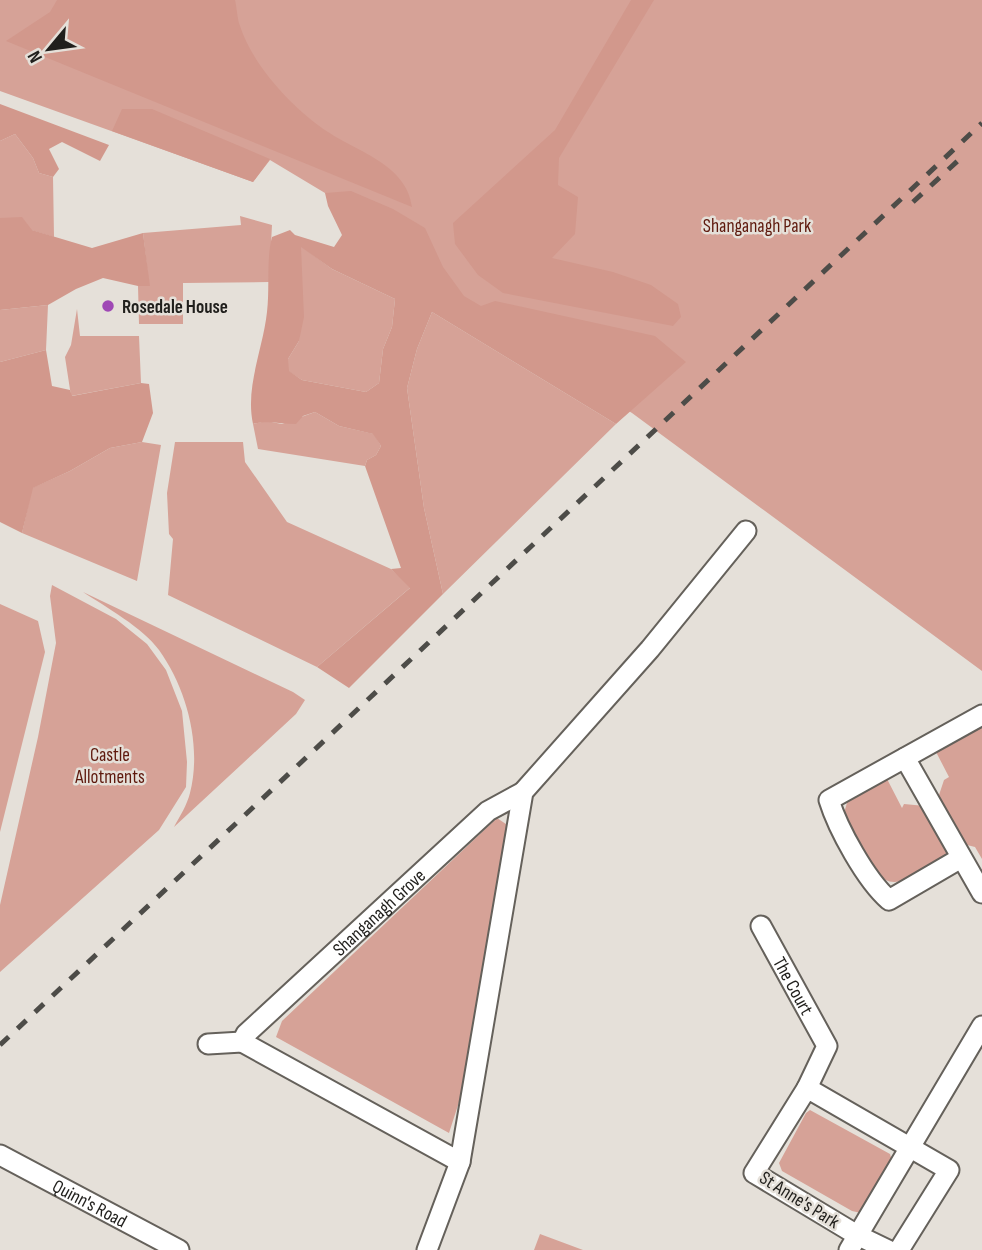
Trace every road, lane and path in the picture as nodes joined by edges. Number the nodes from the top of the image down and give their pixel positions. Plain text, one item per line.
1 (746, 531) dead end
2 (982, 715) edge
3 (905, 758) junction
4 (523, 792) junction
5 (961, 858) junction
6 (982, 893) edge
7 (761, 926) dead end
8 (982, 1026) edge
9 (242, 1042) junction
10 (208, 1044) dead end
11 (827, 1046) joint
12 (807, 1088) junction
13 (908, 1148) junction
14 (0, 1155) edge
15 (460, 1162) junction
16 (853, 1242) edge
17 (178, 1250) edge
18 (427, 1250) edge
19 (888, 1250) edge
20 (899, 1250) edge

1 - 4 street, Shanganagh Grove
2 - 3 street
3 - 5 street
3 - 5 street
4 - 9 street, Shanganagh Grove
4 - 15 street
5 - 6 street
7 - 11 street, The Court
8 - 13 street, St Anne's Park
9 - 10 street
9 - 15 street
11 - 12 street, St Anne's Park
12 - 13 street
12 - 16 street, St Anne's Park
13 - 16 street, St Anne's Park
13 - 20 street
14 - 17 street, Quinn's Road
15 - 18 street
16 - 19 street, St Anne's Park

